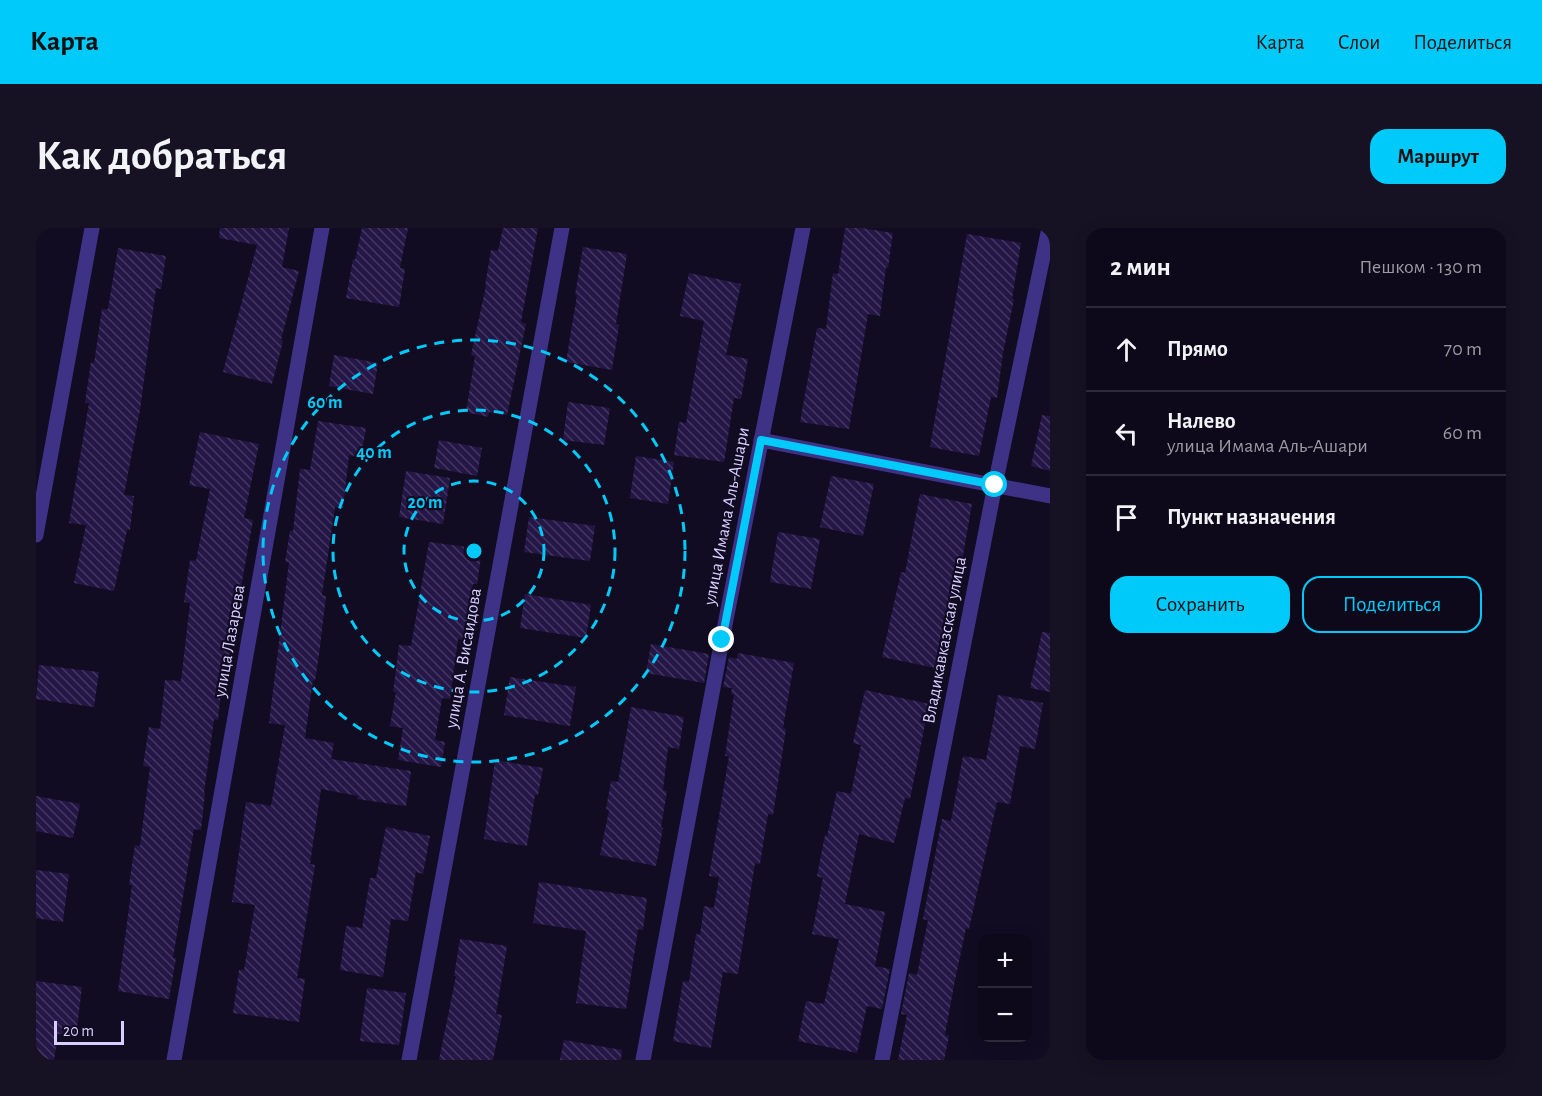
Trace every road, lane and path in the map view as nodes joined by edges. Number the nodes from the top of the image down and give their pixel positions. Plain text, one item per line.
1 (92, 228) edge
2 (322, 228) edge
3 (562, 228) edge
4 (803, 228) edge
5 (1049, 228) edge
6 (761, 440) junction
7 (995, 485) junction
8 (1050, 496) edge
9 (36, 535) edge
10 (174, 1060) edge
11 (409, 1060) edge
12 (643, 1060) edge
13 (882, 1060) edge

1 - 9 street
2 - 10 street, улица Лазарева
3 - 11 street, улица А. Висаидова
4 - 6 street, улица Имама Аль-Ашари
5 - 7 street, Владикавказская улица
6 - 7 street
6 - 12 street, улица Имама Аль-Ашари
7 - 8 street
7 - 13 street, Владикавказская улица

